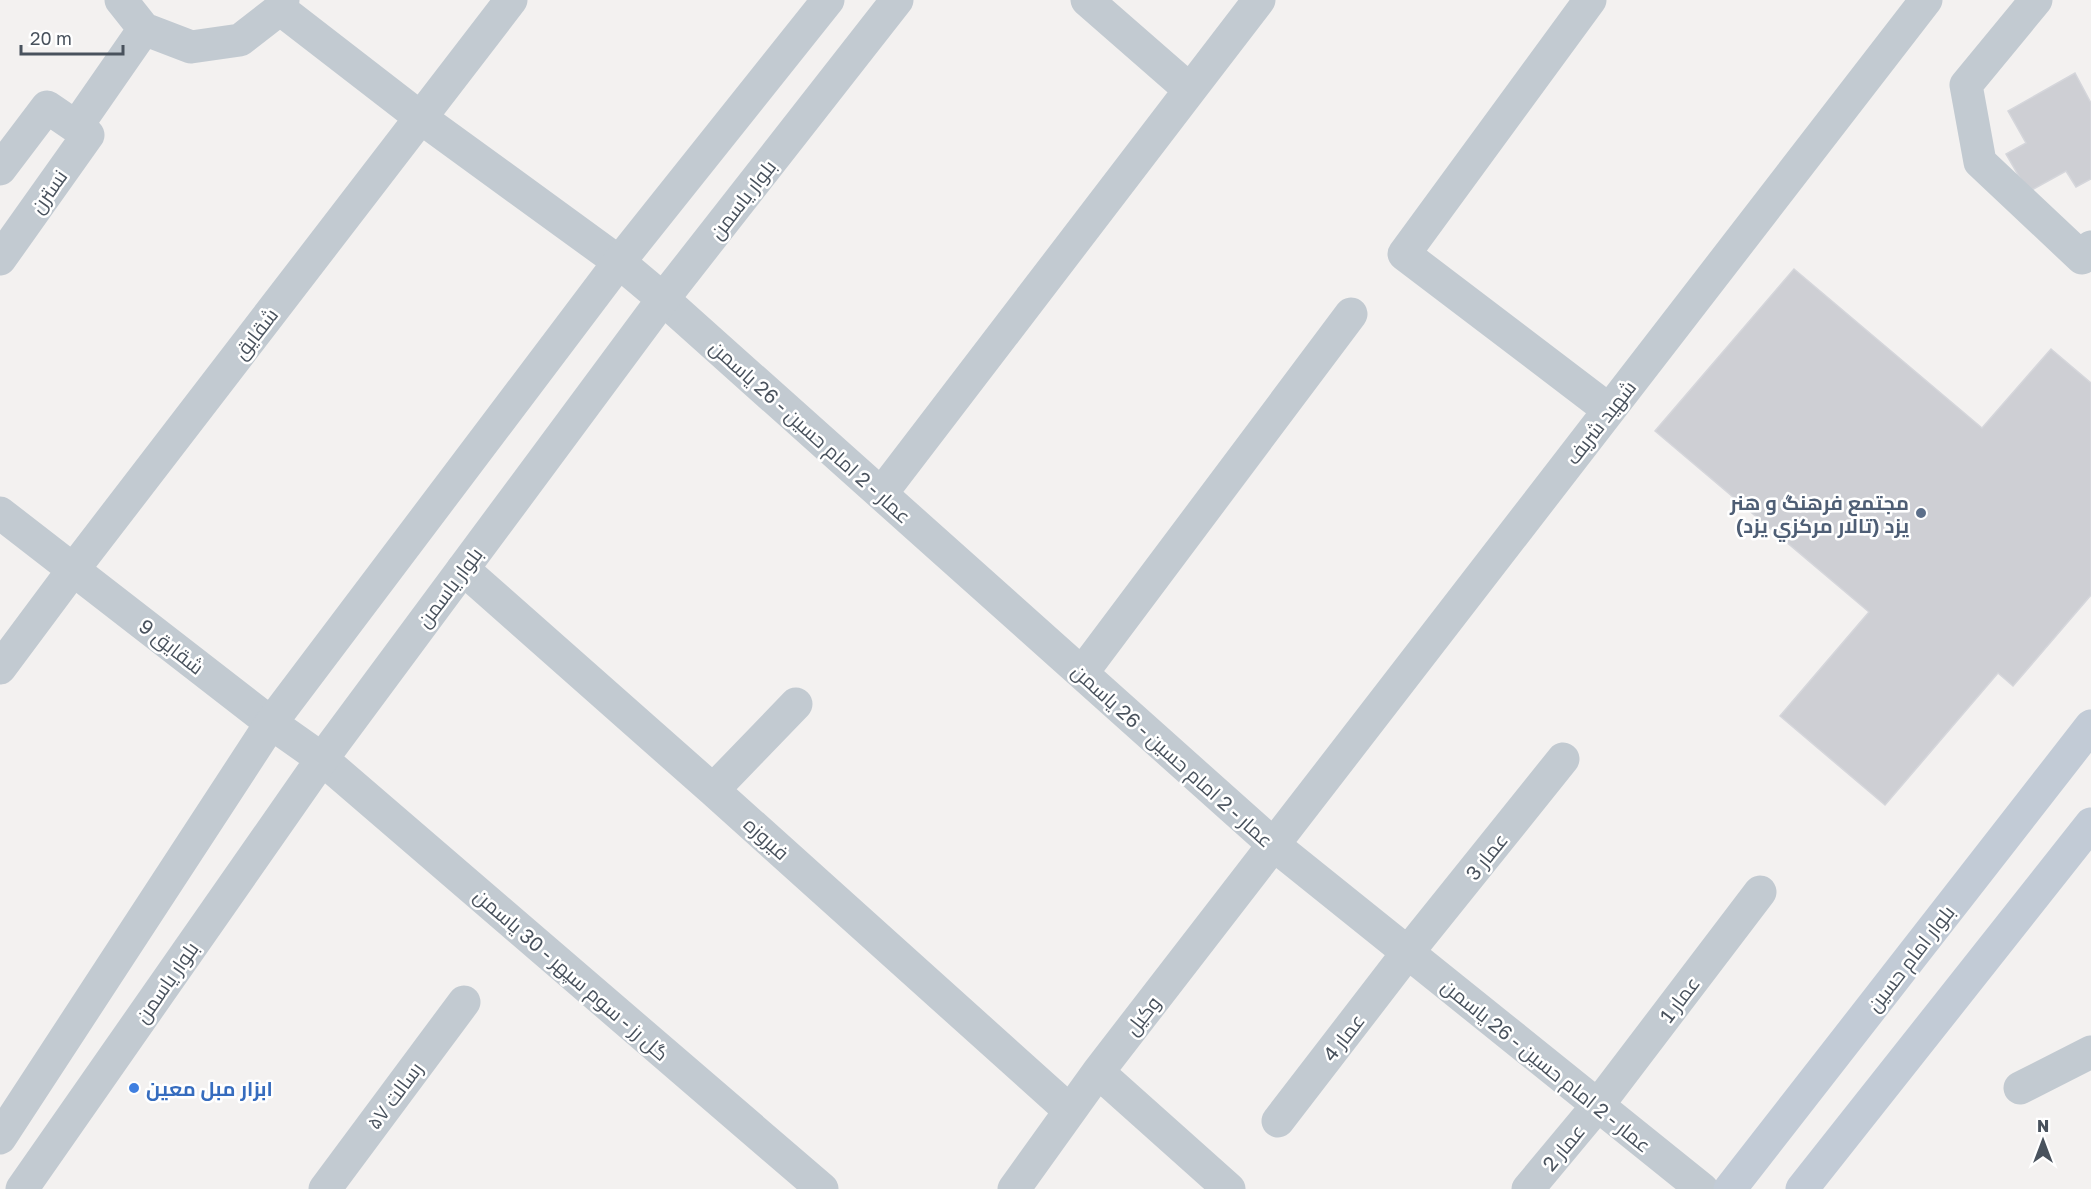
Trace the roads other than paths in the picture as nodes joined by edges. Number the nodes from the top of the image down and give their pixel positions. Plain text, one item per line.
1 (121, 0) edge
2 (511, 0) edge
3 (828, 0) edge
4 (897, 0) edge
5 (1088, 0) edge
6 (1259, 0) edge
7 (1590, 0) edge
8 (1926, 0) edge
9 (2036, 0) edge
10 (282, 4) edge
11 (144, 29) junction
12 (1190, 90) junction
13 (421, 118) junction
14 (76, 127) junction
15 (0, 169) edge
16 (2088, 257) edge
17 (0, 259) edge
18 (619, 262) junction
19 (663, 299) junction
20 (1351, 314) dead end
21 (1609, 410) junction
22 (881, 494) junction
23 (0, 513) edge
24 (463, 569) junction
25 (73, 570) junction
26 (0, 668) edge
27 (1082, 673) junction
28 (796, 704) dead end
29 (271, 723) junction
30 (2091, 726) edge
31 (322, 759) junction
32 (1563, 759) dead end
33 (713, 790) junction
34 (2091, 824) edge
35 (1274, 845) junction
36 (1760, 892) dead end
37 (1408, 952) junction
38 (464, 1002) dead end
39 (2091, 1052) edge
40 (1098, 1072) junction
41 (2020, 1088) dead end
42 (1598, 1105) junction
43 (1069, 1110) junction
44 (1278, 1121) dead end
45 (0, 1138) edge
46 (1025, 1185) edge
47 (22, 1189) edge
48 (325, 1189) edge
49 (822, 1189) edge
50 (1229, 1189) edge
51 (1528, 1189) edge
52 (1702, 1189) edge
53 (1730, 1189) edge
54 (1802, 1189) edge

1 - 11 street
2 - 13 street, شقایق
3 - 18 street
4 - 19 street, بلوار یاسمن
5 - 12 street
6 - 12 street
7 - 21 street
8 - 21 street, شهید شریف
9 - 16 street
10 - 11 street
10 - 13 street, عمار - 2 امام حسین - 26 یاسمن
11 - 14 street
12 - 22 street
13 - 18 street, عمار - 2 امام حسین - 26 یاسمن
13 - 25 street, شقایق
14 - 15 street
14 - 17 street, نسترن
18 - 19 street, عمار - 2 امام حسین - 26 یاسمن
18 - 29 street
19 - 22 street, عمار - 2 امام حسین - 26 یاسمن
19 - 24 street, بلوار یاسمن
20 - 27 street
21 - 35 street, شهید شریف
22 - 27 street, عمار - 2 امام حسین - 26 یاسمن
23 - 25 street, شقایق 9
24 - 31 street, بلوار یاسمن
24 - 33 street, فیروزه
25 - 26 street, شقایق
25 - 29 street, شقایق 9
27 - 35 street, عمار - 2 امام حسین - 26 یاسمن
28 - 33 street
29 - 31 street, شقایق 9
29 - 45 street
30 - 53 main road, بلوار امام حسین
31 - 47 street, بلوار یاسمن
31 - 49 street, گل رز - سوم سپهر - 30 یاسمن
32 - 37 street, عمار 3
33 - 43 street, فیروزه
34 - 54 main road
35 - 37 street, عمار - 2 امام حسین - 26 یاسمن
35 - 40 street, وکیل
36 - 42 street, عمار 1
37 - 42 street, عمار - 2 امام حسین - 26 یاسمن
37 - 44 street, عمار 4
38 - 48 street, رسالت ۵۷
39 - 41 street
40 - 43 street, وکیل
40 - 50 street
42 - 51 street, عمار 2
42 - 52 street, عمار - 2 امام حسین - 26 یاسمن
43 - 46 street, وکیل

